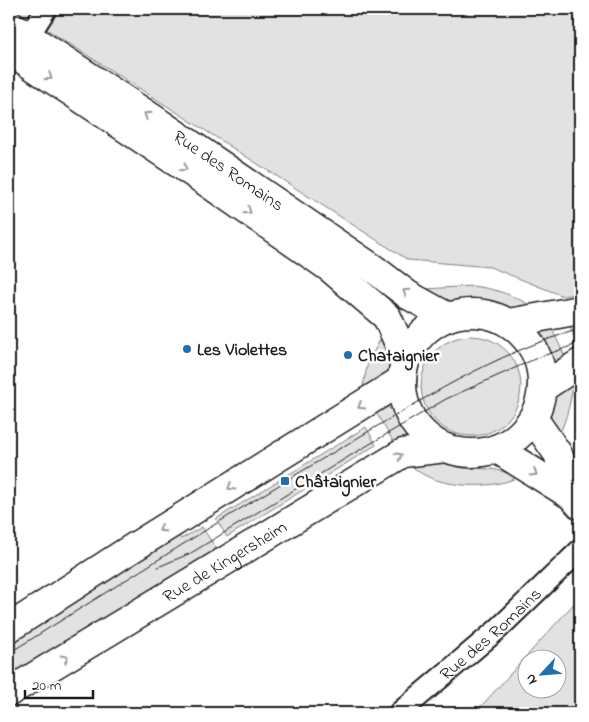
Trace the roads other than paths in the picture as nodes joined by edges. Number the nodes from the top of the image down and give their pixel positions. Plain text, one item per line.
1 (46, 9) edge
2 (16, 42) edge
3 (580, 310) edge
4 (448, 317) junction
5 (509, 324) junction
6 (580, 363) edge
7 (404, 370) junction
8 (542, 388) junction
9 (533, 418) junction
10 (446, 448) junction
11 (497, 449) junction
12 (576, 500) edge
13 (580, 550) edge
14 (9, 628) edge
15 (9, 692) edge
16 (399, 713) edge

1 - 2 street
4 -> 2 main road, Rue des Romains
2 -> 7 main road, Rue des Romains
3 - 5 main road
4 - 5 main road
4 - 7 main road
5 - 8 main road
6 - 8 main road
7 - 10 main road
7 -> 14 main road
8 - 9 main road
9 - 11 main road
9 - 12 main road
10 - 11 main road
15 -> 10 main road, Rue de Kingersheim
11 -> 12 main road
13 - 16 street, Rue des Romains

